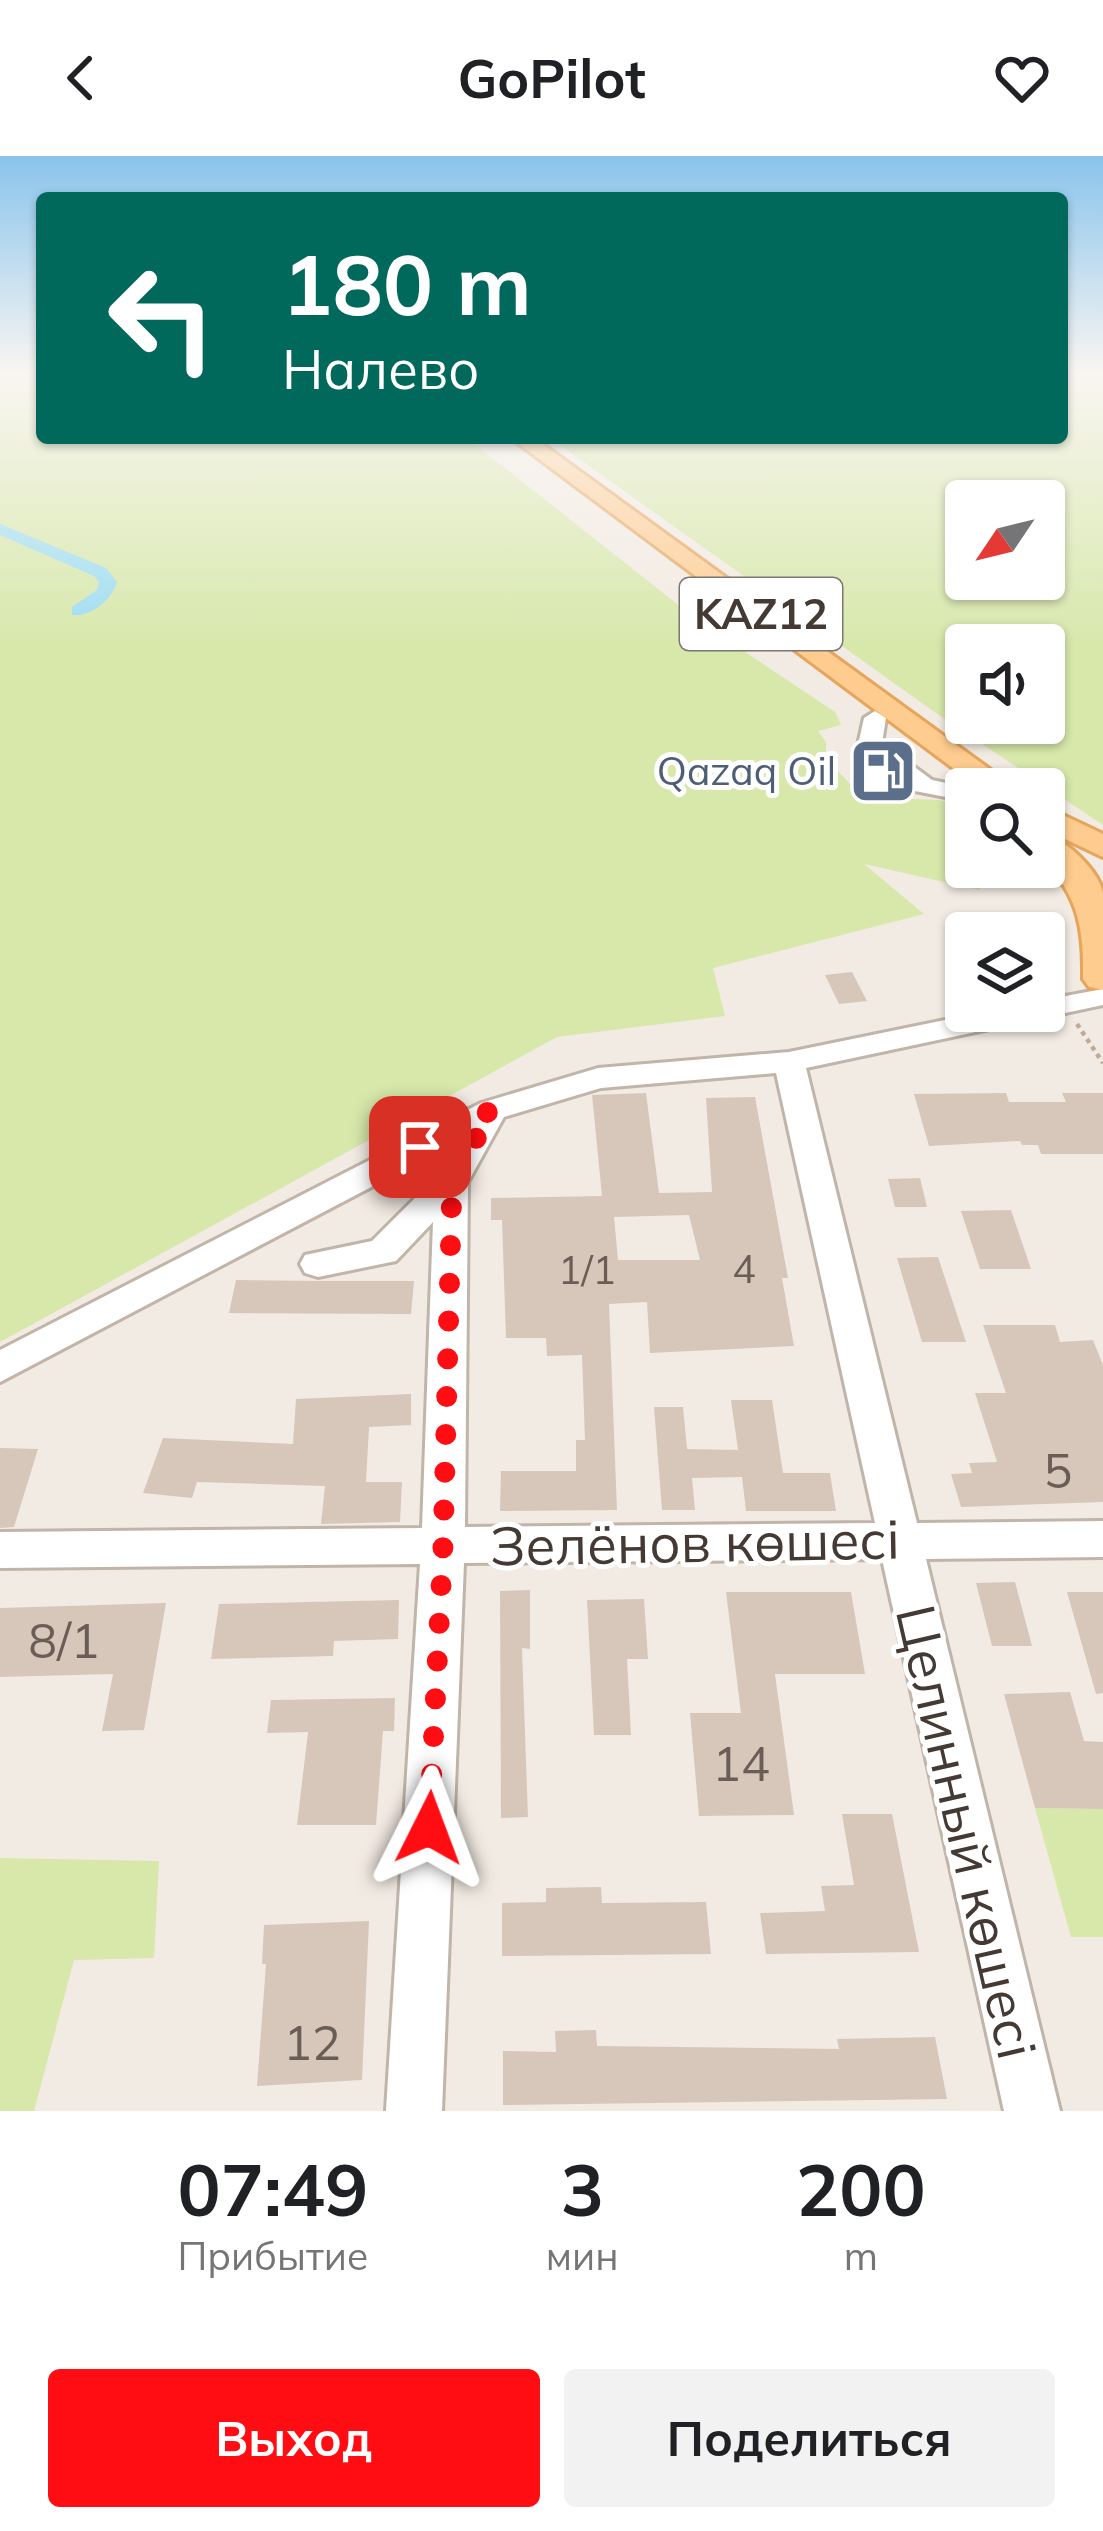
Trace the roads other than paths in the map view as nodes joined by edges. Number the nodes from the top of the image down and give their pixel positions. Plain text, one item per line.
1 (540, 466) edge
2 (560, 466) edge
3 (874, 718) junction
4 (945, 768) edge
5 (972, 768) edge
6 (945, 790) edge
7 (1065, 827) edge
8 (1103, 847) edge
9 (1074, 868) edge
10 (1082, 995) edge
11 (789, 1062) junction
12 (492, 1110) junction
13 (452, 1182) junction
14 (318, 1264) dead end
15 (0, 1366) edge
16 (1103, 1539) edge
17 (897, 1541) junction
18 (443, 1546) junction
19 (0, 1550) edge
20 (414, 2111) edge
21 (1032, 2111) edge

1 - 3 main road, KAZ12
2 - 5 main road, KAZ12
3 - 4 main road, KAZ12
3 - 6 street
7 - 8 main road
9 - 10 main road
10 - 11 street
11 - 12 street
11 - 17 street, Целинный көшесі
12 - 13 street
12 - 15 street
13 - 14 street
13 - 18 street
16 - 17 street, Зелёнов көшесі
17 - 18 street, Зелёнов көшесі
17 - 21 street, Целинный көшесі
18 - 19 street, Зелёнов көшесі
18 - 20 street

